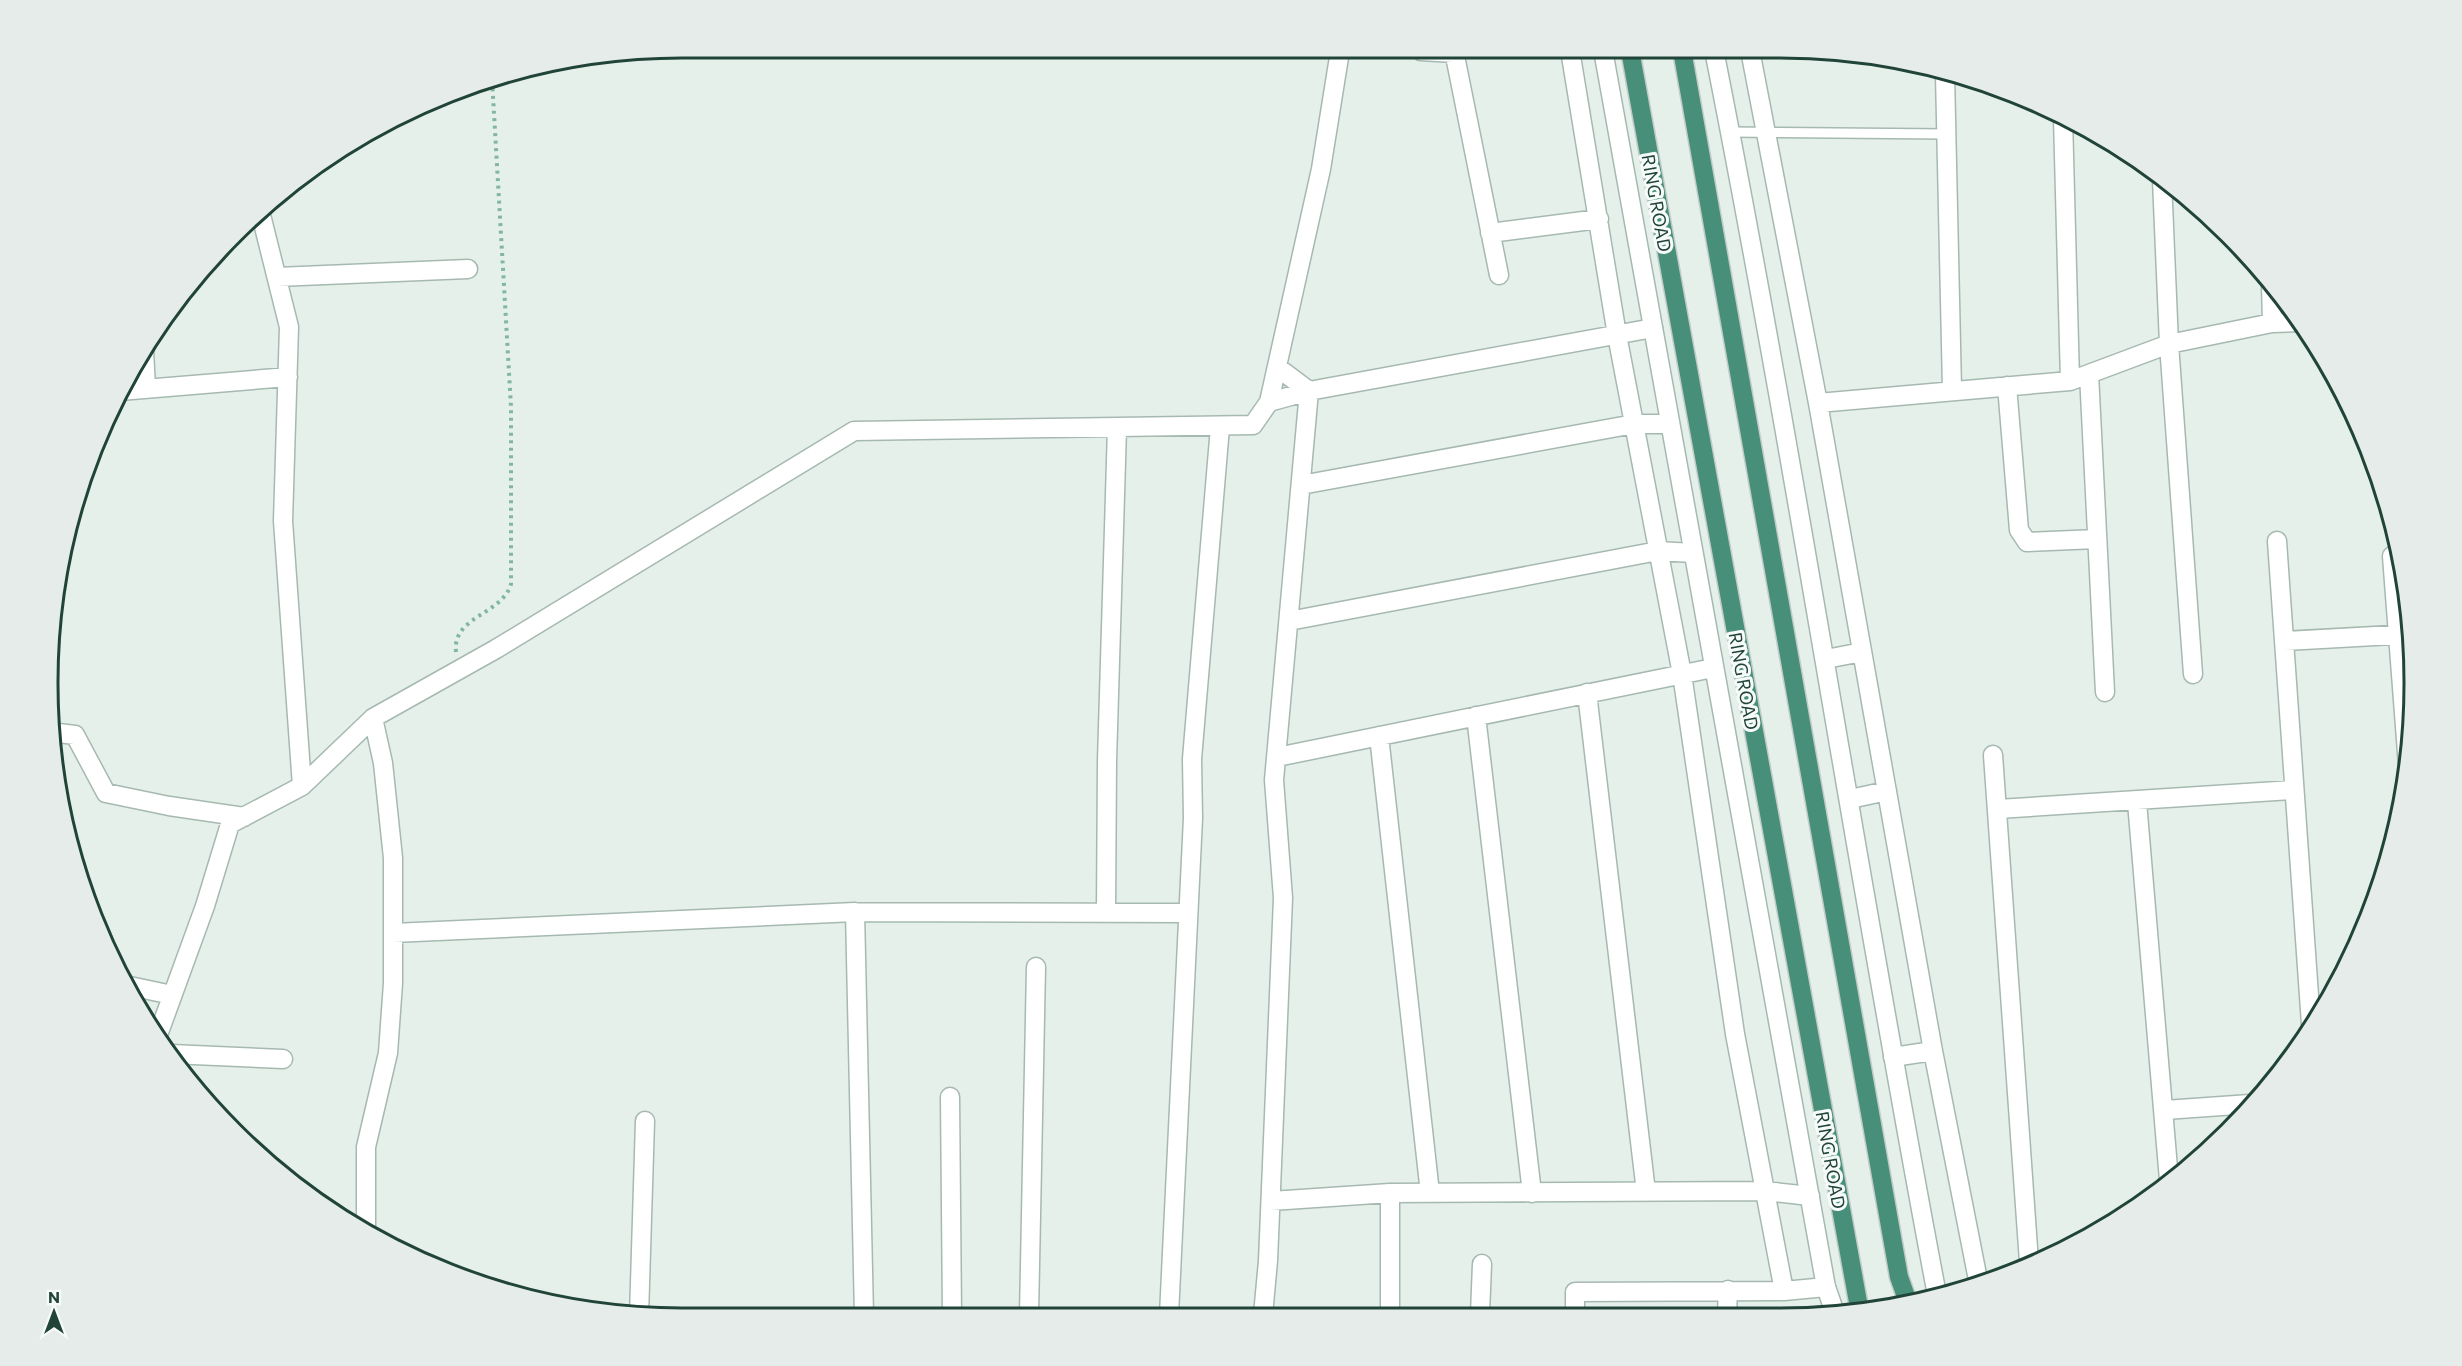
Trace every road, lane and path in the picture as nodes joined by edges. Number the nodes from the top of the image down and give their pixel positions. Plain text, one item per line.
1 (1339, 58) edge
2 (1455, 58) edge
3 (1571, 58) edge
4 (1604, 58) edge
5 (1631, 58) edge
6 (1684, 58) edge
7 (1716, 58) edge
8 (1752, 58) edge
9 (1945, 81) edge
10 (493, 89) edge
11 (2062, 127) edge
12 (1730, 132) junction
13 (1766, 133) junction
14 (1947, 134) junction
15 (2162, 191) edge
16 (1599, 219) junction
17 (261, 222) edge
18 (1490, 233) junction
19 (468, 269) dead end
20 (1499, 275) dead end
21 (277, 277) junction
22 (2271, 300) edge
23 (2288, 322) edge
24 (2272, 323) junction
25 (1653, 328) junction
26 (1617, 335) junction
27 (2169, 344) junction
28 (145, 366) edge
29 (1277, 368) junction
30 (2089, 374) junction
31 (288, 377) junction
32 (2070, 381) junction
33 (2007, 386) junction
34 (146, 388) junction
35 (132, 390) edge
36 (1952, 390) junction
37 (1309, 391) junction
38 (1269, 402) junction
39 (1818, 403) junction
40 (1634, 424) junction
41 (1670, 424) junction
42 (1220, 427) junction
43 (1118, 428) junction
44 (1301, 485) junction
45 (2097, 539) junction
46 (2277, 541) dead end
47 (1658, 551) junction
48 (1693, 553) junction
49 (1289, 621) junction
50 (2401, 635) edge
51 (2284, 641) junction
52 (1862, 652) junction
53 (1826, 659) junction
54 (1713, 668) junction
55 (457, 670) junction
56 (1682, 674) junction
57 (2193, 674) dead end
58 (2105, 692) dead end
59 (1587, 693) junction
60 (1476, 716) junction
61 (373, 718) junction
62 (61, 733) edge
63 (1379, 736) junction
64 (1993, 755) dead end
65 (1277, 757) junction
66 (302, 786) junction
67 (2293, 790) junction
68 (1887, 791) junction
69 (1850, 800) junction
70 (2137, 802) junction
71 (1998, 809) junction
72 (244, 817) junction
73 (855, 912) junction
74 (1106, 913) junction
75 (1188, 913) junction
76 (393, 933) junction
77 (1036, 967) dead end
78 (138, 988) edge
79 (172, 995) junction
80 (2310, 1011) edge
81 (161, 1026) edge
82 (1933, 1051) junction
83 (182, 1054) edge
84 (1893, 1058) junction
85 (283, 1059) dead end
86 (950, 1097) dead end
87 (2240, 1105) edge
88 (2165, 1110) junction
89 (645, 1121) dead end
90 (2168, 1171) edge
91 (1765, 1191) junction
92 (1646, 1192) junction
93 (1390, 1193) junction
94 (1430, 1193) junction
95 (1532, 1193) junction
96 (1810, 1196) junction
97 (1271, 1202) junction
98 (366, 1221) edge
99 (2029, 1255) edge
100 (1482, 1264) dead end
101 (1977, 1275) edge
102 (1826, 1287) junction
103 (1936, 1287) edge
104 (1728, 1290) junction
105 (1784, 1291) junction
106 (1905, 1295) edge
107 (1858, 1302) edge
108 (1832, 1305) edge
109 (639, 1306) edge
110 (864, 1308) edge
111 (952, 1308) edge
112 (1029, 1308) edge
113 (1169, 1308) edge
114 (1263, 1308) edge
115 (1390, 1308) edge
116 (1480, 1308) edge
117 (1575, 1308) edge
118 (1727, 1308) edge

1 - 29 street
2 - 18 street
3 - 16 street
4 - 25 street
5 - 107 highway, RING ROAD
6 - 106 highway
7 - 12 street
8 - 13 street
9 - 14 street
10 - 55 path
11 - 32 street
12 - 13 lane
12 - 53 street
13 - 14 lane
13 - 39 street
14 - 36 street
15 - 27 street
16 - 18 street
16 - 26 street
17 - 21 street
18 - 20 street
19 - 21 street
21 - 31 street
22 - 24 street
23 - 24 street
24 - 27 street
25 - 26 street
25 - 41 street
26 - 37 street
26 - 40 street
27 - 30 street
27 - 57 street
28 - 34 street
29 - 37 street
29 - 38 street
30 - 32 street
30 - 45 street
31 - 34 street
31 - 66 street
32 - 33 street
33 - 36 street
33 - 45 street
34 - 35 street
36 - 39 street
37 - 38 street
37 - 44 street
38 - 42 street
39 - 52 street
40 - 41 street
40 - 44 street
40 - 47 street
41 - 48 street
42 - 43 street
42 - 75 street
43 - 55 street
43 - 74 street
44 - 49 street
45 - 58 street
46 - 51 street
47 - 48 street
47 - 49 street
47 - 56 street
48 - 54 street
49 - 65 street
50 - 51 street
51 - 67 street
52 - 53 street
52 - 68 street
53 - 69 street
54 - 56 street
54 - 96 street
55 - 61 street
56 - 59 street
56 - 91 street
59 - 60 street
59 - 92 street
60 - 63 street
60 - 95 street
61 - 66 street
61 - 76 street
62 - 72 street
63 - 65 street
63 - 94 street
64 - 71 street
65 - 97 street
66 - 72 street
67 - 70 street
67 - 80 street
68 - 69 street
68 - 82 street
69 - 84 street
70 - 71 street
70 - 88 street
71 - 99 street
72 - 79 street
73 - 74 street
73 - 76 street
73 - 110 street
74 - 75 street
75 - 113 street
76 - 98 street
77 - 112 street
78 - 79 street
79 - 81 street
82 - 84 street
82 - 101 street
83 - 85 street
84 - 103 street
86 - 111 street
87 - 88 street
88 - 90 street
89 - 109 street
91 - 92 street
91 - 96 street
91 - 105 street
92 - 95 street
93 - 94 street
93 - 97 street
93 - 115 street
94 - 95 street
96 - 102 street
97 - 114 street
100 - 116 street
102 - 105 street
102 - 108 street
104 - 105 street
104 - 117 street
104 - 118 street

